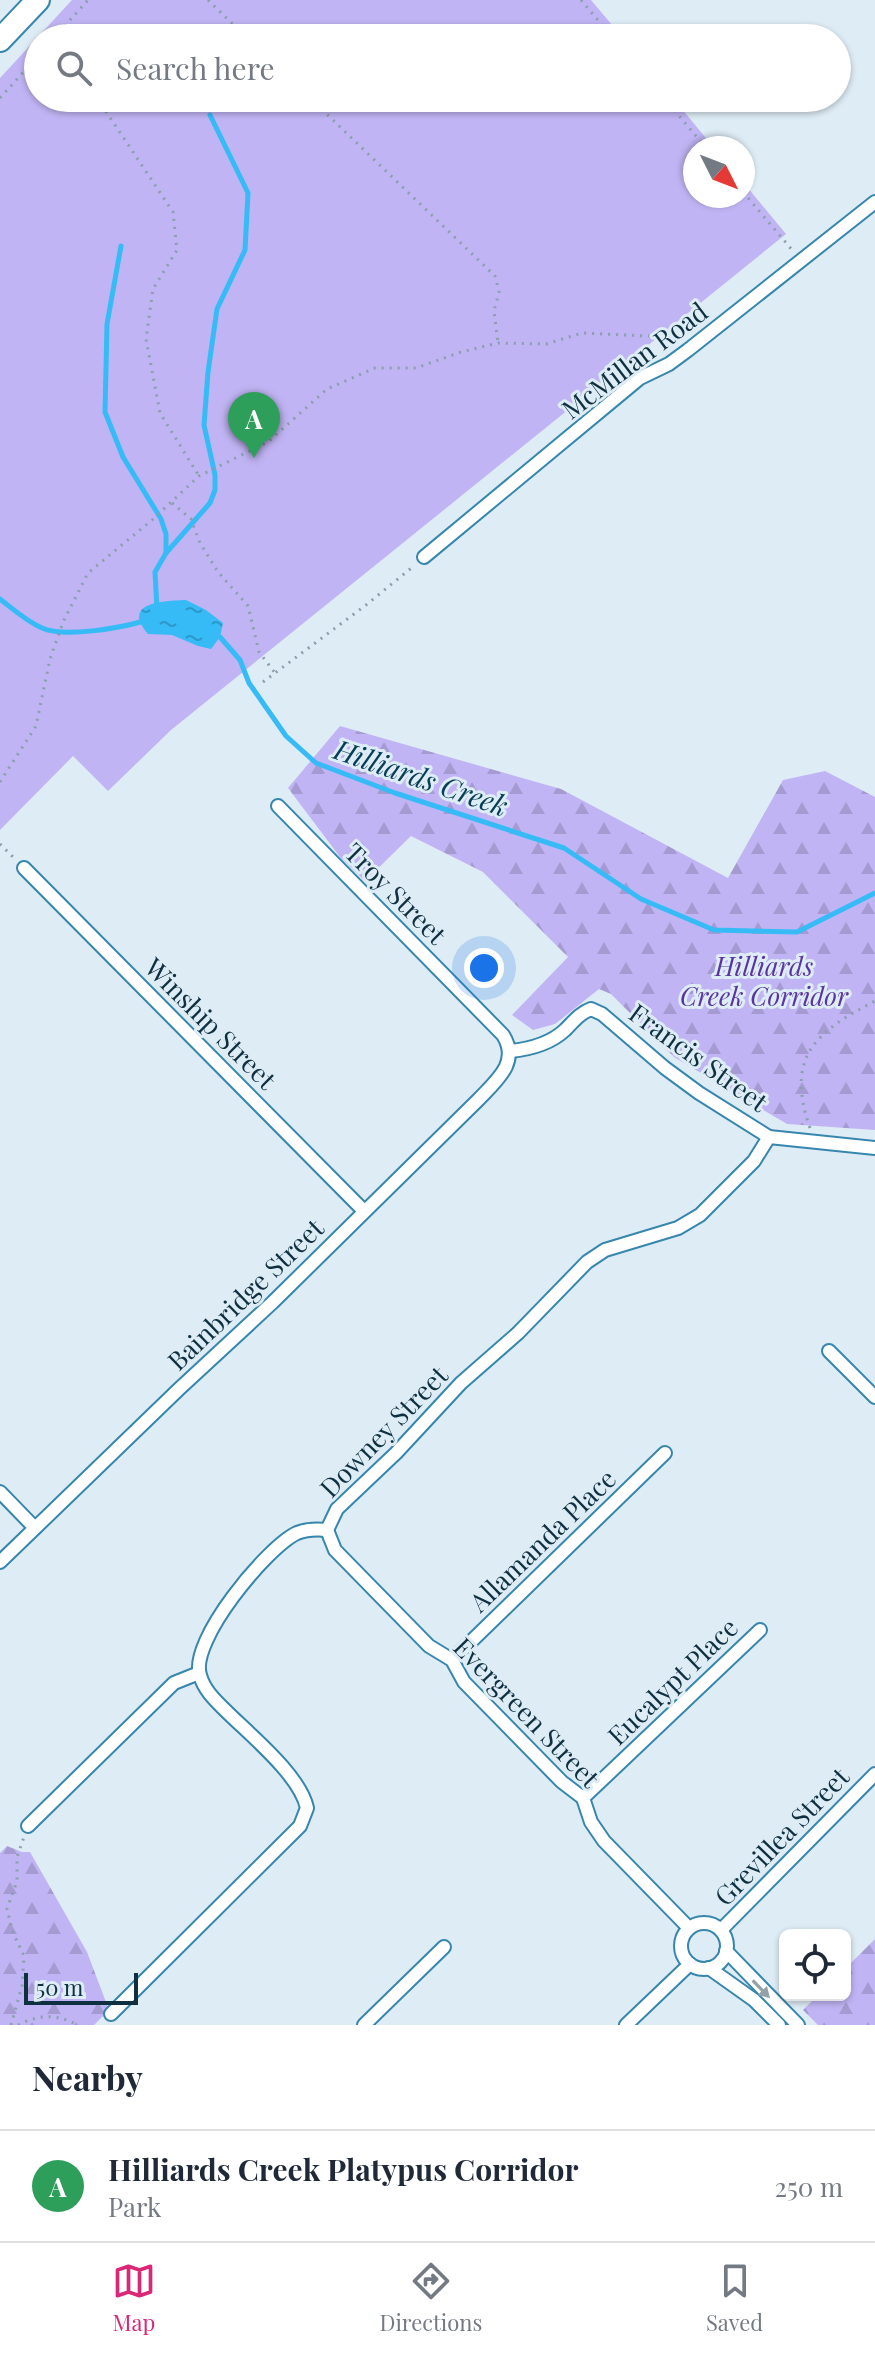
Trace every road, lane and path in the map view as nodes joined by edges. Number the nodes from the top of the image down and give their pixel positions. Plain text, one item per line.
1 (38, 0) edge
2 (88, 0) edge
3 (208, 0) edge
4 (581, 0) edge
5 (68, 24) edge
6 (233, 24) edge
7 (601, 24) edge
8 (0, 40) edge
9 (24, 71) edge
10 (0, 98) edge
11 (106, 112) edge
12 (325, 112) edge
13 (676, 112) edge
14 (696, 136) edge
15 (875, 202) edge
16 (755, 206) edge
17 (801, 260) junction
18 (498, 343) junction
19 (688, 350) junction
20 (199, 476) junction
21 (170, 502) junction
22 (424, 557) joint
23 (275, 673) junction
24 (263, 682) dead end
25 (0, 782) edge
26 (278, 806) dead end
27 (0, 844) edge
28 (24, 868) joint
29 (875, 1001) edge
30 (510, 1051) junction
31 (769, 1137) junction
32 (816, 1143) junction
33 (875, 1148) edge
34 (364, 1211) junction
35 (829, 1351) dead end
36 (875, 1397) edge
37 (665, 1453) dead end
38 (0, 1492) edge
39 (35, 1528) junction
40 (327, 1530) junction
41 (0, 1562) edge
42 (760, 1630) dead end
43 (452, 1660) junction
44 (199, 1673) junction
45 (875, 1774) edge
46 (583, 1798) junction
47 (28, 1826) joint
48 (689, 1928) junction
49 (721, 1930) junction
50 (444, 1947) dead end
51 (726, 1951) junction
52 (690, 1964) junction
53 (709, 1968) junction
54 (111, 2014) dead end
55 (11, 2025) edge
56 (18, 2025) edge
57 (78, 2025) edge
58 (364, 2025) edge
59 (626, 2025) edge
60 (779, 2025) edge
61 (798, 2025) edge

1 - 8 highway
2 - 5 path
3 - 6 path
4 - 7 path
9 - 10 path
11 - 20 path
12 - 18 path
13 - 14 path
15 - 17 street, McMillan Road
16 - 17 path
17 - 19 street, McMillan Road
18 - 19 path
18 - 20 path
19 - 22 street, McMillan Road
20 - 21 path
21 - 23 path
21 - 25 path
22 - 23 path
23 - 24 path
26 - 30 street, Troy Street
27 - 28 path
28 - 34 street, Winship Street
29 - 32 path
30 - 31 street, Francis Street
30 - 34 street, Bainbridge Street
31 - 32 street, Francis Street
31 - 40 street, Downey Street
32 - 33 street, Francis Street
34 - 39 street, Bainbridge Street
35 - 36 street
37 - 43 street, Allamanda Place
38 - 39 street
39 - 41 street, Bainbridge Street
40 - 43 street, Evergreen Street
40 - 44 street, Downey Street
42 - 46 street, Eucalypt Place
43 - 46 street, Evergreen Street
44 - 47 street
44 - 54 street
45 - 49 street, Grevillea Street
46 - 48 street, Evergreen Street
47 - 55 path
48 - 49 street
48 - 52 street
49 - 51 street
50 - 58 street
51 - 53 street
51 -> 61 street
52 - 53 street
52 - 59 street
53 - 60 street
56 - 57 path

